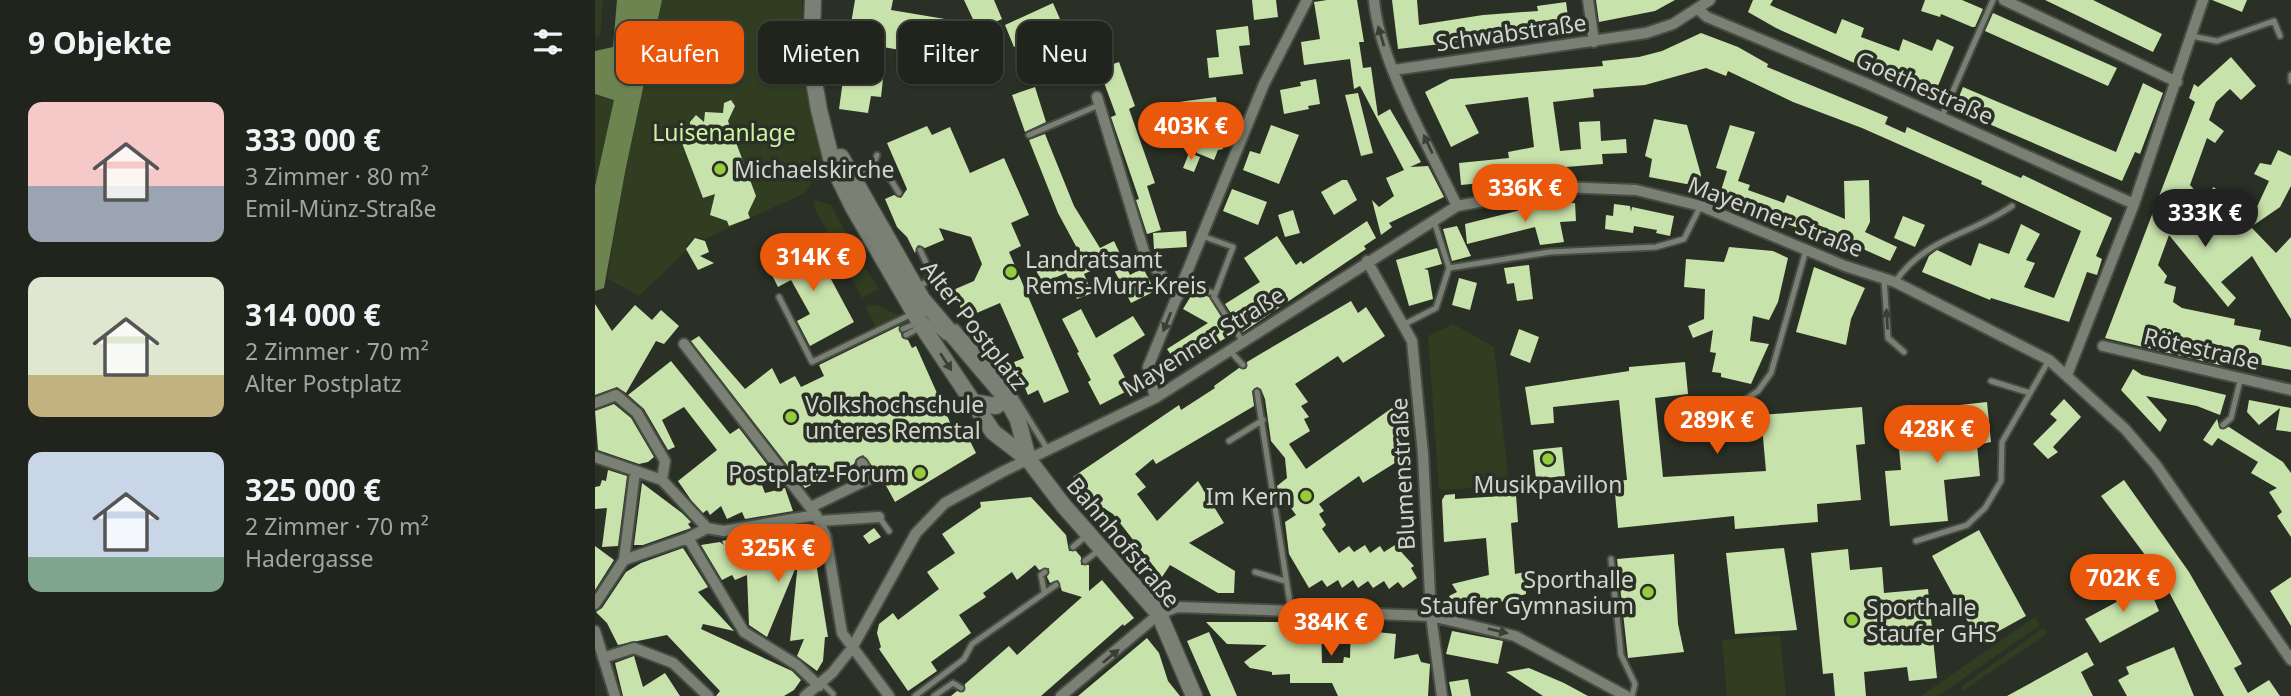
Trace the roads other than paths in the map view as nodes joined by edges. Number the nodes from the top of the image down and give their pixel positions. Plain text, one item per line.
1 (813, 0) edge
2 (1307, 0) edge
3 (1374, 0) edge
4 (1588, 0) edge
5 (1710, 0) edge
6 (1993, 0) edge
7 (2004, 0) edge
8 (2203, 0) edge
9 (1699, 10) junction
10 (2283, 19) dead end
11 (2274, 21) junction
12 (2191, 36) junction
13 (2280, 36) dead end
14 (1594, 42) junction
15 (1394, 70) junction
16 (2291, 75) edge
17 (2291, 81) edge
18 (2177, 82) junction
19 (1098, 101) joint
20 (819, 110) junction
21 (1942, 116) junction
22 (1029, 135) dead end
23 (877, 155) dead end
24 (873, 166) junction
25 (849, 177) junction
26 (899, 193) dead end
27 (2134, 204) junction
28 (1457, 206) junction
29 (1700, 206) junction
30 (2012, 206) dead end
31 (1434, 219) junction
32 (1202, 236) junction
33 (921, 250) dead end
34 (1805, 250) junction
35 (1367, 261) junction
36 (1450, 268) junction
37 (1890, 280) junction
38 (1184, 281) junction
39 (898, 284) junction
40 (918, 286) junction
41 (1215, 294) junction
42 (779, 296) dead end
43 (1178, 296) junction
44 (919, 320) junction
45 (1405, 324) junction
46 (905, 332) dead end
47 (1243, 342) junction
48 (684, 344) dead end
49 (2103, 346) dead end
50 (1230, 351) junction
51 (1904, 352) dead end
52 (974, 359) junction
53 (2049, 360) junction
54 (1243, 365) dead end
55 (2067, 375) junction
56 (1991, 381) dead end
57 (2240, 381) junction
58 (2291, 390) edge
59 (1257, 391) dead end
60 (2030, 393) junction
61 (1006, 398) junction
62 (1154, 398) junction
63 (1745, 400) dead end
64 (972, 402) junction
65 (595, 403) edge
66 (1263, 420) junction
67 (2223, 425) dead end
68 (1229, 441) dead end
69 (1048, 450) junction
70 (595, 457) edge
71 (1028, 459) junction
72 (862, 463) dead end
73 (635, 472) junction
74 (662, 480) junction
75 (815, 514) junction
76 (879, 517) joint
77 (707, 528) junction
78 (889, 531) dead end
79 (1088, 534) junction
80 (688, 538) junction
81 (1916, 541) dead end
82 (1073, 547) dead end
83 (1100, 549) junction
84 (1611, 559) dead end
85 (624, 560) junction
86 (1085, 561) dead end
87 (1045, 572) dead end
88 (1255, 572) dead end
89 (1285, 581) junction
90 (1056, 585) dead end
91 (1044, 591) junction
92 (595, 604) edge
93 (1291, 610) junction
94 (1159, 614) junction
95 (1431, 616) junction
96 (595, 631) edge
97 (852, 648) junction
98 (606, 657) junction
99 (2291, 660) edge
100 (821, 685) junction
101 (961, 688) dead end
102 (832, 694) edge
103 (615, 696) edge
104 (708, 696) edge
105 (805, 696) edge
106 (889, 696) edge
107 (915, 696) edge
108 (934, 696) edge
109 (1061, 696) edge
110 (1194, 696) edge
111 (1442, 696) edge
112 (1629, 696) edge

1 - 20 street, Alter Postplatz
2 - 32 street
15 -> 3 street
4 - 14 street
5 - 9 street, Schwabstraße
6 - 21 lane
7 - 18 street
8 - 12 street
9 - 14 street, Schwabstraße
9 - 21 street, Goethestraße
10 - 11 lane
11 - 12 lane
11 - 13 lane
12 - 18 street
14 - 15 street, Schwabstraße
28 -> 15 street
16 - 17 lane
18 - 27 street
19 - 22 lane
19 - 43 street
20 - 25 street, Alter Postplatz
20 - 25 street, Alter Postplatz
21 - 27 street, Goethestraße
23 - 24 lane
24 - 25 lane
24 - 26 lane
25 - 39 street, Alter Postplatz
25 - 40 street, Alter Postplatz
27 - 55 street
28 - 29 street, Mayenner Straße
28 - 31 street, Mayenner Straße
29 - 34 street, Mayenner Straße
29 - 36 lane
30 - 37 lane
31 - 35 street, Mayenner Straße
31 - 36 lane
32 - 38 street
32 - 41 lane
33 - 40 lane
34 - 37 street, Mayenner Straße
34 - 63 lane
35 - 45 street, Blumenstraße
35 - 47 street, Mayenner Straße
36 - 45 lane
51 -> 37 lane
37 - 53 street, Mayenner Straße
38 - 41 lane
38 - 43 street
39 - 40 lane
39 - 44 street, Alter Postplatz
40 - 52 street, Alter Postplatz
40 - 69 lane
41 - 47 lane
42 - 44 lane
43 -> 62 street
44 - 46 lane
44 - 52 lane
44 -> 64 street, Alter Postplatz
45 - 95 street, Blumenstraße
47 - 50 street, Mayenner Straße
48 - 75 street
49 - 57 street, Rötestraße
50 - 54 lane
50 - 62 street, Mayenner Straße
52 - 61 street, Alter Postplatz
53 - 55 street, Mayenner Straße
53 - 60 lane
55 - 99 street, Mayenner Straße
56 - 60 lane
57 - 58 street, Rötestraße
57 - 67 lane
59 - 66 lane
60 - 81 lane
61 - 64 street
61 - 71 street, Alter Postplatz
62 - 69 street, Mayenner Straße
64 - 71 street, Alter Postplatz
65 - 74 street
66 - 68 lane
66 - 89 lane
69 - 71 street, Mayenner Straße
70 - 73 street
71 - 79 street, Bahnhofstraße
71 - 97 street
72 - 75 street
73 - 74 street
73 - 85 street
74 - 77 street
75 - 76 street
75 - 77 street
75 - 97 street
76 - 78 lane
77 - 80 street
79 - 82 lane
79 - 83 street, Bahnhofstraße
80 - 85 street
80 - 100 street
83 - 86 lane
83 - 94 street, Bahnhofstraße
84 - 112 lane
85 - 92 street
87 - 91 lane
88 - 89 lane
89 - 93 lane
90 - 91 lane
91 - 107 lane
93 - 94 street
93 - 95 street
109 -> 94 street
94 - 110 street, Bahnhofstraße
95 - 111 street, Blumenstraße
95 -> 112 street
96 - 98 street
97 - 100 street
97 - 106 street
98 - 103 street
98 - 104 street
100 - 102 lane
100 - 105 street
101 - 108 lane

